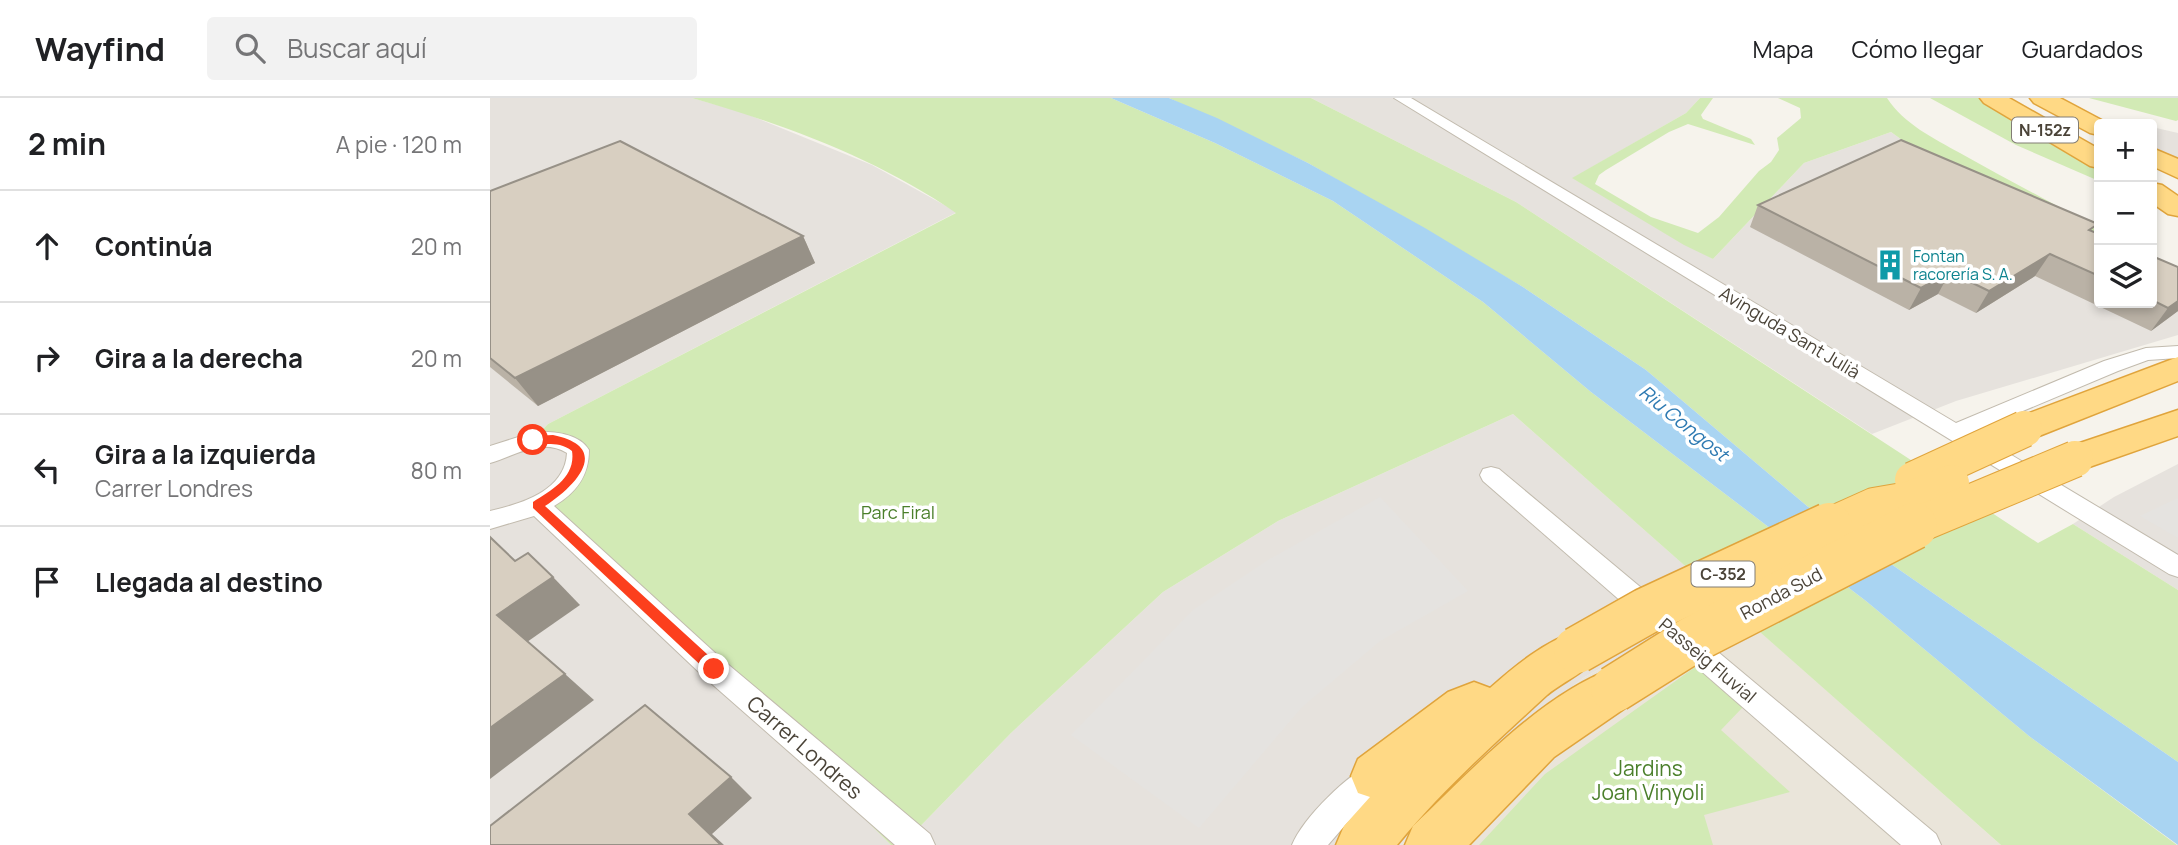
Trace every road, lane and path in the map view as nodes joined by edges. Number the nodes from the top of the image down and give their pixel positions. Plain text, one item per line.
1 (1401, 98) edge
2 (1992, 98) edge
3 (2010, 98) edge
4 (2026, 98) edge
5 (2042, 98) edge
6 (2094, 141) edge
7 (2094, 141) edge
8 (2094, 142) edge
9 (2094, 142) edge
10 (2157, 159) edge
11 (2157, 168) edge
12 (2178, 170) edge
13 (2157, 179) edge
14 (2178, 179) edge
15 (2178, 191) edge
16 (2157, 194) edge
17 (2178, 208) edge
18 (2178, 352) edge
19 (2178, 368) edge
20 (2178, 398) edge
21 (2178, 422) edge
22 (1956, 431) junction
23 (2178, 446) edge
24 (2062, 450) junction
25 (490, 455) edge
26 (1491, 475) dead end
27 (537, 505) junction
28 (490, 520) edge
29 (1883, 521) junction
30 (2178, 567) edge
31 (1534, 678) junction
32 (1376, 776) joint
33 (919, 845) edge
34 (1308, 845) edge
35 (1363, 845) edge
36 (1432, 845) edge
37 (1925, 845) edge

1 - 22 street, Avinguda Sant Julià
2 - 8 highway, N-152z
3 - 9 highway
4 - 6 highway
5 - 7 highway, N-152z
10 - 12 highway
11 - 14 highway
13 - 15 highway
16 - 17 highway
18 - 22 street
19 - 24 highway
20 - 24 highway, C-352
21 - 24 highway, Ronda Sud / C-352
22 - 30 street, Avinguda Sant Julià
23 - 24 highway
24 - 29 highway, bridge
24 - 29 highway, Ronda Sud / C-352, bridge
25 - 27 street
26 - 37 street, Passeig Fluvial
27 - 28 street
27 - 33 street, Carrer Londres
29 - 31 highway, Ronda Sud / C-352, bridge
29 - 36 highway, Ronda Sud / C-352, bridge
31 - 32 highway
31 - 35 highway, Ronda Sud / C-352
32 - 34 street

